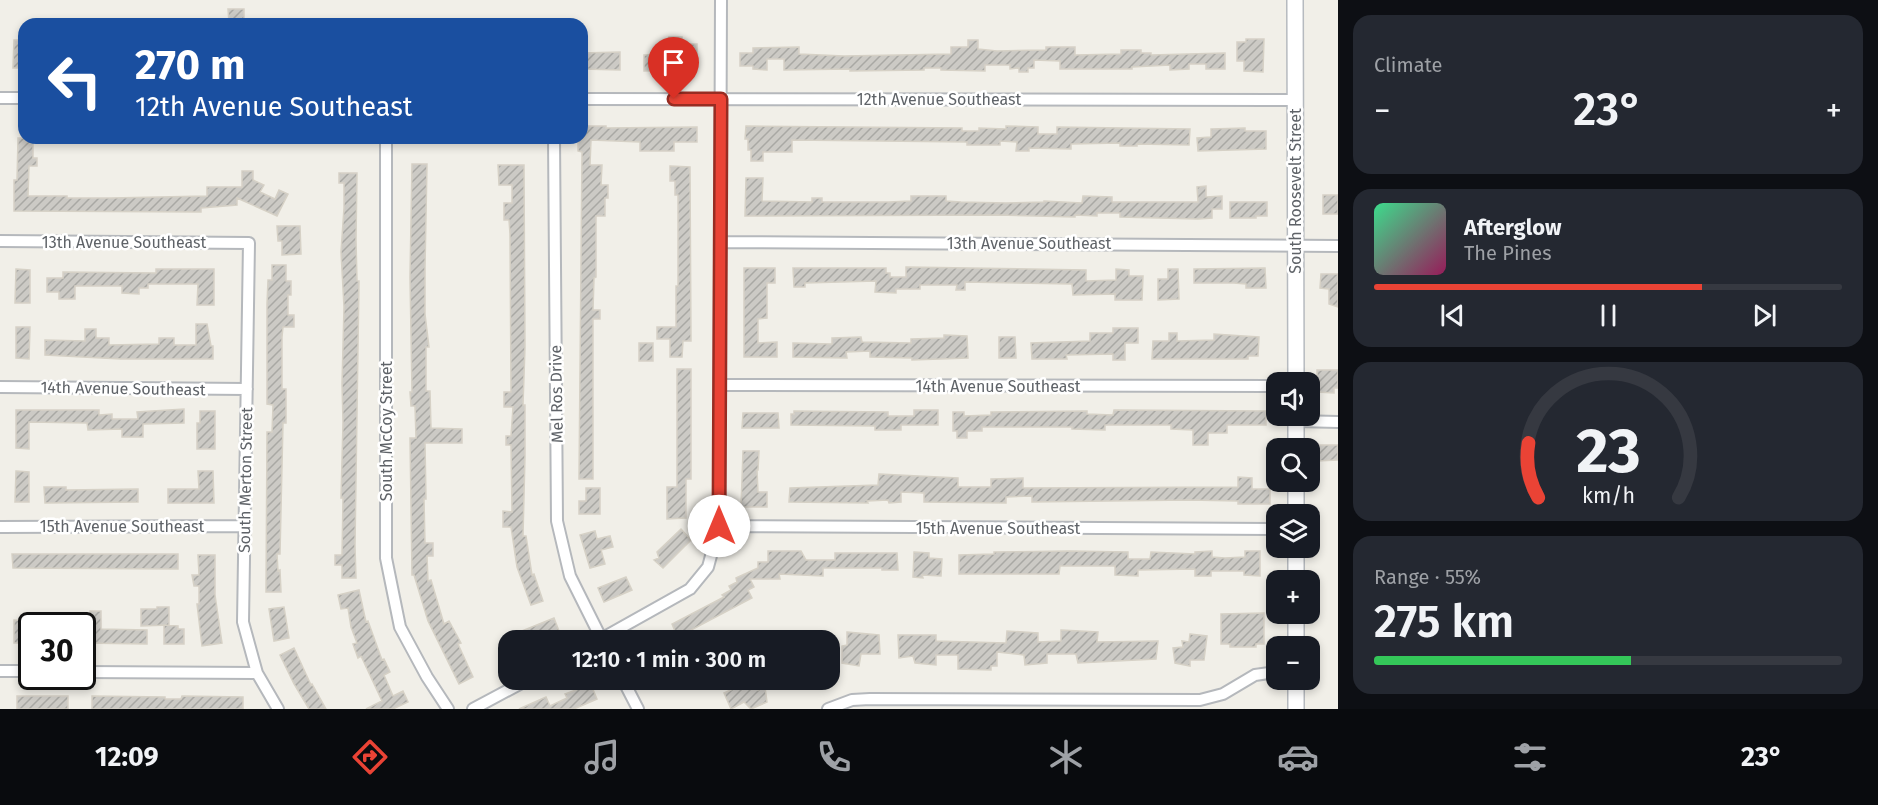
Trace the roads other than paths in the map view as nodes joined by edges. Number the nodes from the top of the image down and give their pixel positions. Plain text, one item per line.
1 (721, 0) edge
2 (1295, 0) edge
3 (0, 98) edge
4 (18, 98) edge
5 (588, 99) edge
6 (721, 99) junction
7 (1295, 100) junction
8 (386, 144) edge
9 (554, 144) edge
10 (0, 241) edge
11 (720, 242) junction
12 (249, 243) joint
13 (1296, 245) junction
14 (1338, 246) edge
15 (1296, 372) edge
16 (720, 386) junction
17 (1266, 386) edge
18 (0, 387) edge
19 (247, 389) junction
20 (1320, 420) edge
21 (1338, 422) edge
22 (243, 526) junction
23 (719, 526) junction
24 (0, 527) edge
25 (1266, 529) edge
26 (596, 630) edge
27 (618, 630) edge
28 (0, 671) edge
29 (18, 671) edge
30 (96, 672) edge
31 (257, 673) junction
32 (1266, 673) edge
33 (508, 690) edge
34 (628, 690) edge
35 (1296, 690) edge
36 (278, 709) edge
37 (448, 709) edge
38 (473, 709) edge
39 (638, 709) edge
40 (828, 709) edge
41 (1296, 709) edge

1 - 6 street
2 - 7 street, South Roosevelt Street
3 - 4 street
5 - 6 street, 12th Avenue Southeast
6 - 7 street, 12th Avenue Southeast
6 - 11 street
7 - 13 street, South Roosevelt Street
8 - 37 street, South McCoy Street
9 - 26 street, Mel Ros Drive
10 - 12 street, 13th Avenue Southeast
11 - 13 street, 13th Avenue Southeast
11 - 16 street
12 - 19 street, South Merton Street
13 - 14 street, 13th Avenue Southeast
13 - 15 street, South Roosevelt Street
16 - 17 street, 14th Avenue Southeast
16 - 23 street
18 - 19 street, 14th Avenue Southeast
19 - 22 street, South Merton Street
20 - 21 street
22 - 24 street, 15th Avenue Southeast
22 - 31 street, South Merton Street
23 - 25 street, 15th Avenue Southeast
23 - 27 street
28 - 29 street
30 - 31 street
31 - 36 street, South Merton Street
32 - 40 street
33 - 38 street
34 - 39 street
35 - 41 street

